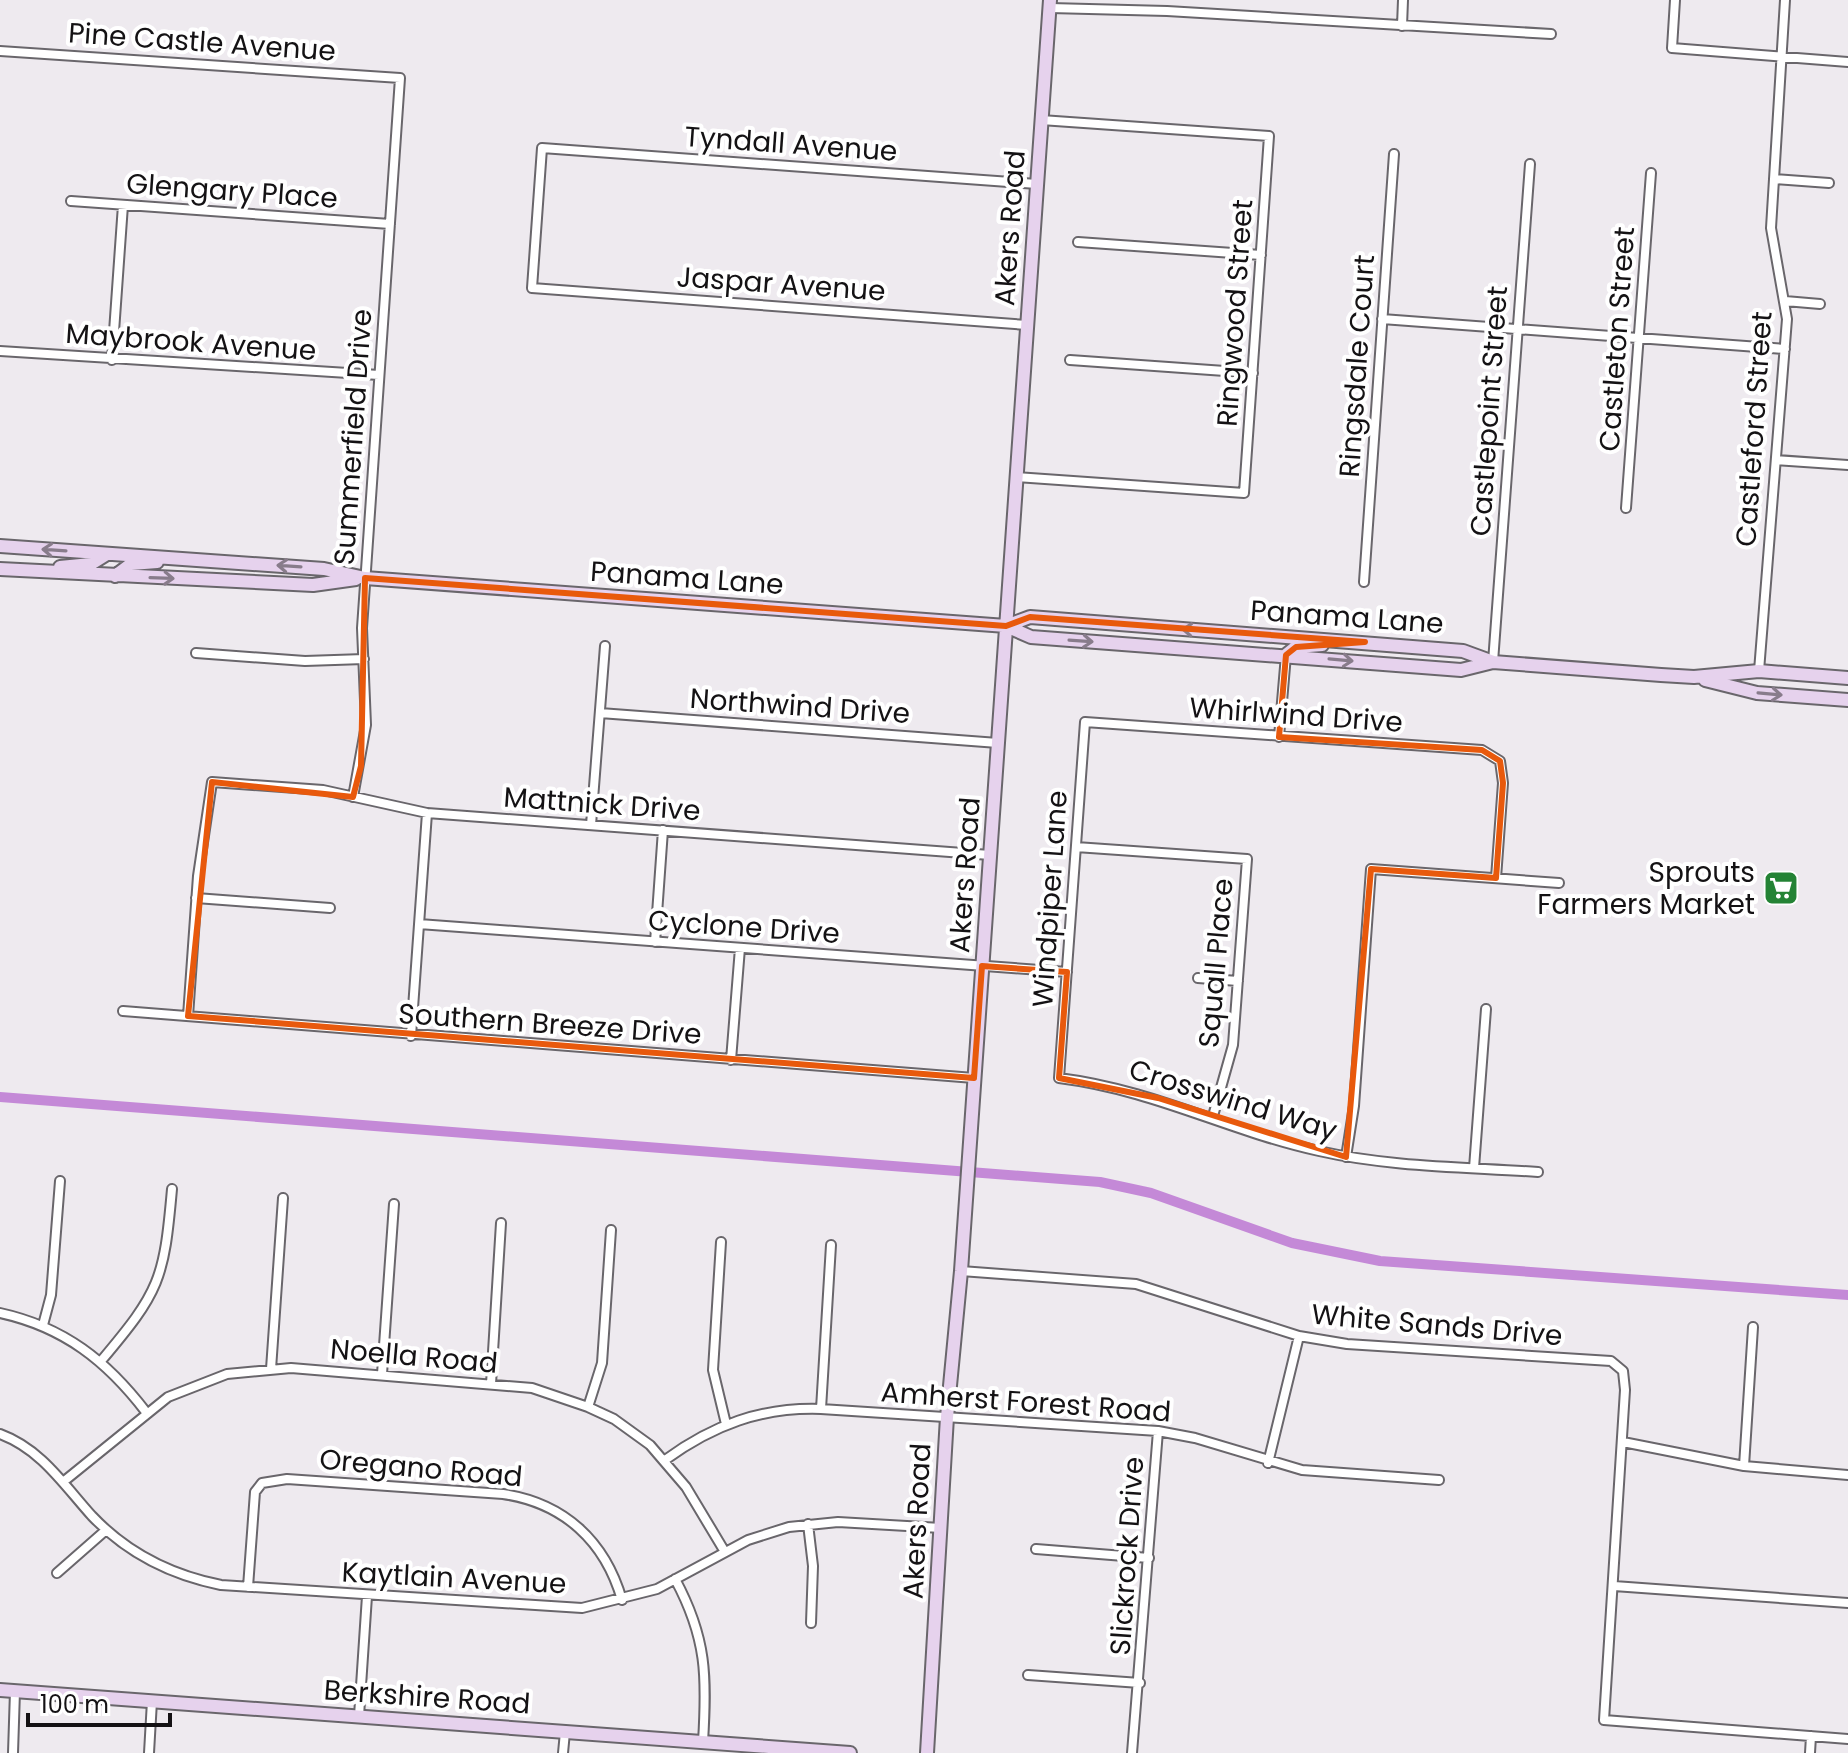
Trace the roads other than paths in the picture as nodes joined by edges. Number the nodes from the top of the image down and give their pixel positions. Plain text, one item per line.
1 (1403, 0) edge
2 (1675, 0) edge
3 (1785, 0) edge
4 (1050, 4) edge
5 (1402, 26) junction
6 (1551, 34) dead end
7 (0, 51) edge
8 (1781, 57) junction
9 (1848, 62) edge
10 (400, 78) joint
11 (1041, 120) junction
12 (1394, 154) dead end
13 (1530, 164) dead end
14 (1651, 173) dead end
15 (1774, 179) junction
16 (1829, 183) dead end
17 (1037, 184) junction
18 (71, 201) dead end
19 (123, 205) junction
20 (390, 224) junction
21 (1078, 242) dead end
22 (1261, 255) junction
23 (532, 288) joint
24 (1785, 301) junction
25 (1820, 304) dead end
26 (1382, 319) junction
27 (1027, 325) junction
28 (1517, 329) junction
29 (1639, 338) junction
30 (1785, 349) junction
31 (0, 351) edge
32 (112, 360) junction
33 (1070, 360) dead end
34 (1253, 373) junction
35 (379, 375) junction
36 (1776, 460) junction
37 (1848, 465) edge
38 (1016, 477) junction
39 (1626, 508) dead end
40 (0, 546) edge
41 (108, 553) junction
42 (192, 559) junction
43 (0, 569) edge
44 (25, 570) junction
45 (115, 576) junction
46 (365, 578) junction
47 (1364, 582) dead end
48 (1006, 626) junction
49 (1365, 642) junction
50 (605, 646) dead end
51 (196, 653) dead end
52 (1286, 655) junction
53 (364, 659) junction
54 (1493, 662) junction
55 (1759, 671) junction
56 (1694, 677) junction
57 (1848, 678) edge
58 (1707, 680) junction
59 (1848, 700) edge
60 (600, 713) junction
61 (1085, 722) joint
62 (1279, 737) junction
63 (998, 743) junction
64 (353, 797) junction
65 (427, 813) junction
66 (591, 825) junction
67 (663, 830) junction
68 (1076, 847) junction
69 (990, 855) junction
70 (1496, 878) junction
71 (1559, 883) dead end
72 (196, 898) junction
73 (330, 908) dead end
74 (419, 924) junction
75 (655, 942) junction
76 (740, 948) junction
77 (982, 966) junction
78 (1067, 972) junction
79 (1198, 978) dead end
80 (1238, 981) junction
81 (1486, 1009) dead end
82 (123, 1011) dead end
83 (188, 1016) junction
84 (411, 1036) junction
85 (731, 1060) junction
86 (974, 1078) junction
87 (1059, 1078) joint
88 (1213, 1116) junction
89 (1346, 1157) junction
90 (1474, 1168) junction
91 (1538, 1172) dead end
92 (60, 1181) dead end
93 (172, 1189) dead end
94 (283, 1198) dead end
95 (394, 1204) dead end
96 (501, 1223) dead end
97 (611, 1230) dead end
98 (721, 1242) dead end
99 (831, 1245) dead end
100 (961, 1271) junction
101 (0, 1313) edge
102 (43, 1325) junction
103 (1753, 1327) dead end
104 (1299, 1336) junction
105 (101, 1361) junction
106 (271, 1369) junction
107 (382, 1374) junction
108 (491, 1384) junction
109 (588, 1407) junction
110 (821, 1409) junction
111 (146, 1412) junction
112 (947, 1417) junction
113 (726, 1424) junction
114 (1158, 1431) junction
115 (0, 1434) edge
116 (1623, 1442) junction
117 (665, 1460) junction
118 (1268, 1463) junction
119 (1744, 1466) junction
120 (1848, 1475) edge
121 (1439, 1480) dead end
122 (63, 1482) junction
123 (808, 1524) junction
124 (941, 1528) junction
125 (106, 1530) junction
126 (1036, 1549) dead end
127 (725, 1552) junction
128 (1149, 1558) junction
129 (57, 1573) dead end
130 (675, 1579) junction
131 (1614, 1586) junction
132 (248, 1587) junction
133 (367, 1596) junction
134 (622, 1600) junction
135 (1848, 1603) edge
136 (811, 1623) dead end
137 (1028, 1675) dead end
138 (1140, 1683) junction
139 (0, 1690) edge
140 (15, 1691) junction
141 (152, 1701) junction
142 (359, 1716) junction
143 (565, 1732) junction
144 (1811, 1736) junction
145 (1848, 1739) edge
146 (703, 1742) junction
147 (13, 1753) edge
148 (149, 1753) edge
149 (563, 1753) edge
150 (850, 1753) edge
151 (927, 1753) edge
152 (1132, 1753) edge
153 (1810, 1753) edge

1 - 5 street
2 - 8 street
3 - 8 street, Castleford Street
4 - 5 street
4 - 11 main road, Akers Road
5 - 6 street
7 - 10 street, Pine Castle Avenue
8 - 9 street
8 - 15 street, Castleford Street
10 - 20 street, Summerfield Drive
11 - 17 main road, Akers Road
11 - 22 street, Ringwood Street
12 - 26 street, Ringsdale Court
13 - 28 street, Castlepoint Street
14 - 29 street, Castleton Street
15 - 16 street
15 - 24 street, Castleford Street
17 - 23 street, Tyndall Avenue
17 - 27 main road, Akers Road
18 - 19 street, Glengary Place
19 - 20 street, Glengary Place
19 - 32 street
20 - 35 street, Summerfield Drive
21 - 22 street
22 - 34 street, Ringwood Street
23 - 27 street, Jaspar Avenue
24 - 25 street
24 - 30 street, Castleford Street
26 - 28 street
26 - 47 street, Ringsdale Court
27 - 38 main road, Akers Road
28 - 29 street
28 - 54 street, Castlepoint Street
29 - 30 street
29 - 39 street, Castleton Street
30 - 36 street, Castleford Street
31 - 32 street, Maybrook Avenue
32 - 35 street, Maybrook Avenue
33 - 34 street
34 - 38 street, Ringwood Street
35 - 46 street, Summerfield Drive
36 - 37 street
36 - 55 street, Castleford Street
38 - 48 main road, Akers Road
41 -> 40 main road, Panama Lane
41 - 42 main road, Panama Lane
41 - 44 main road
42 - 45 main road
46 -> 42 main road, Panama Lane
43 - 44 main road, Panama Lane
44 - 45 main road, Panama Lane
45 -> 46 main road, Panama Lane
46 - 48 main road, Panama Lane
46 - 53 street, Summerfield Drive
49 -> 48 main road, Panama Lane
48 -> 52 main road, Panama Lane
48 - 63 main road, Akers Road
49 - 52 main road
49 - 54 main road, Panama Lane
50 - 60 street
51 - 53 street
52 -> 54 main road, Panama Lane
52 - 62 street
53 - 64 street, Summerfield Drive
54 - 56 main road, Panama Lane
55 - 56 main road, Panama Lane
55 - 57 main road, Panama Lane
55 - 58 main road
56 - 58 main road, Panama Lane
58 -> 59 main road, Panama Lane
60 - 63 street, Northwind Drive
60 - 66 street
61 - 62 street, Whirlwind Drive
61 - 68 street, Windpiper Lane
62 - 70 street, Whirlwind Drive
63 - 69 main road, Akers Road
64 - 65 street, Mattnick Drive
64 - 72 street, Mattnick Drive
65 - 66 street, Mattnick Drive
65 - 74 street
66 - 67 street, Mattnick Drive
67 - 69 street, Mattnick Drive
67 - 75 street
68 - 78 street, Windpiper Lane
68 - 80 street, Squall Place
69 - 77 main road, Akers Road
70 - 71 street
70 - 89 street
72 - 73 street
72 - 83 street
74 - 75 street, Cyclone Drive
74 - 84 street
75 - 76 street, Cyclone Drive
76 - 77 street, Cyclone Drive
76 - 85 street
77 - 78 street, Cyclone Drive
77 - 86 main road, Akers Road
78 - 87 street, Windpiper Lane
79 - 80 street
80 - 88 street, Squall Place
81 - 90 street
82 - 83 street, Southern Breeze Drive
83 - 84 street, Southern Breeze Drive
84 - 85 street, Southern Breeze Drive
85 - 86 street, Southern Breeze Drive
86 - 100 main road, Akers Road
87 - 88 street, Crosswind Way
88 - 89 street, Crosswind Way
89 - 90 street, Crosswind Way
90 - 91 street, Crosswind Way
92 - 102 street
93 - 105 street
94 - 106 street
95 - 107 street
96 - 108 street
97 - 109 street
98 - 113 street
99 - 110 street
100 - 104 street, White Sands Drive
100 - 112 main road, Akers Road
101 - 102 street
102 - 105 street
103 - 119 street
104 - 116 street, White Sands Drive
104 - 118 street
105 - 111 street
106 - 107 street, Noella Road
106 - 111 street, Noella Road
107 - 108 street, Noella Road
108 - 109 street, Noella Road
109 - 117 street, Noella Road
110 - 112 street, Amherst Forest Road
110 - 113 street, Amherst Forest Road
111 - 122 street, Noella Road
112 - 114 street, Amherst Forest Road
112 - 124 main road, Akers Road
113 - 117 street, Amherst Forest Road
114 - 118 street, Amherst Forest Road
114 - 128 street, Slickrock Drive
115 - 122 street, Kaytlain Avenue
116 - 119 street
116 - 131 street, White Sands Drive
117 - 127 street, Noella Road
118 - 121 street, Amherst Forest Road
119 - 120 street
122 - 125 street, Kaytlain Avenue
123 - 124 street, Kaytlain Avenue
123 - 127 street, Kaytlain Avenue
123 - 136 street
124 - 151 main road, Akers Road
125 - 129 street
125 - 132 street, Kaytlain Avenue
126 - 128 street
127 - 130 street, Kaytlain Avenue
128 - 138 street, Slickrock Drive
130 - 134 street, Kaytlain Avenue
130 - 146 street
131 - 135 street
131 - 144 street, White Sands Drive
132 - 133 street, Kaytlain Avenue
132 - 134 street, Oregano Road
133 - 134 street, Kaytlain Avenue
133 - 142 street
137 - 138 street
138 - 152 street, Slickrock Drive
139 - 140 main road, Berkshire Road
140 - 141 main road, Berkshire Road
140 - 147 street
141 - 142 main road, Berkshire Road
141 - 148 street
142 - 143 main road, Berkshire Road
143 - 146 main road, Berkshire Road
143 - 149 street
144 - 145 street
144 - 153 street
146 - 150 main road, Berkshire Road

